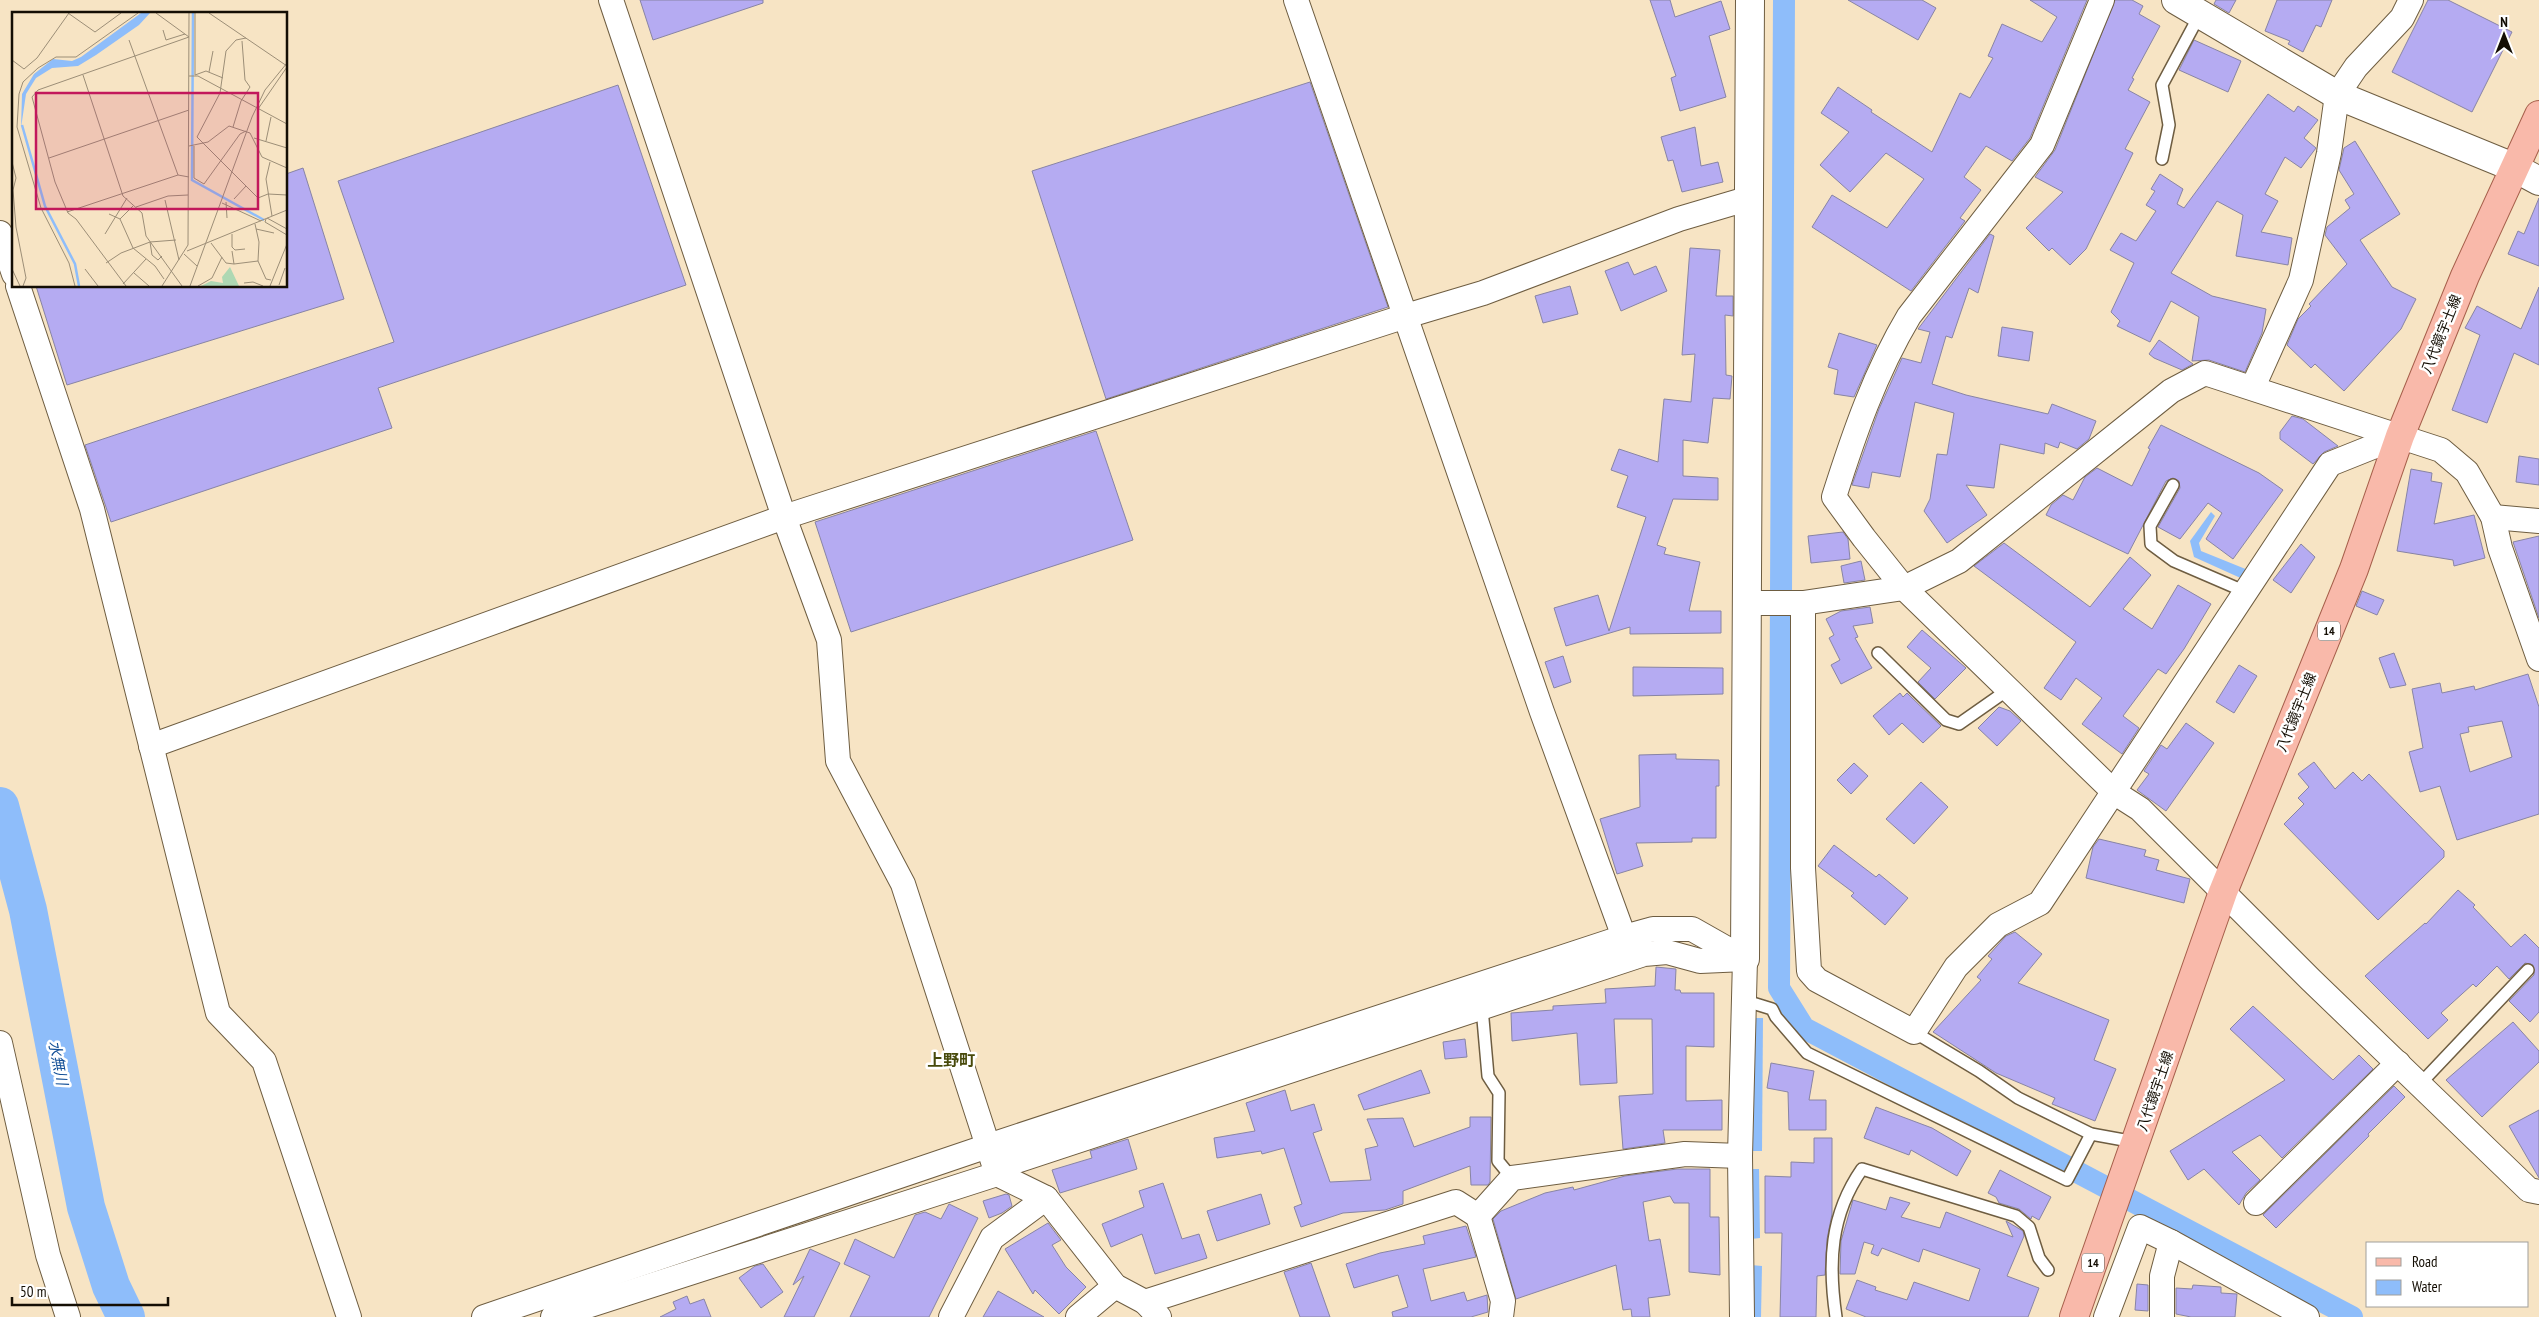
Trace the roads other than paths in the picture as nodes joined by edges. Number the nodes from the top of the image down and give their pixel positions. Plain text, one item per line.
1 (611, 0) edge
2 (1296, 0) edge
3 (1750, 0) edge
4 (2102, 0) edge
5 (2176, 0) edge
6 (2411, 0) edge
7 (2200, 14) junction
8 (2336, 95) junction
9 (2539, 115) edge
10 (2162, 159) dead end
11 (2532, 176) edge
12 (1750, 198) junction
13 (0, 233) edge
14 (12, 268) edge
15 (19, 288) edge
16 (1406, 316) junction
17 (2253, 387) junction
18 (2400, 436) junction
19 (2173, 485) dead end
20 (784, 517) junction
21 (2493, 517) junction
22 (2539, 521) edge
23 (1904, 588) junction
24 (2246, 592) junction
25 (1748, 603) junction
26 (1802, 603) junction
27 (1878, 653) dead end
28 (2539, 659) edge
29 (2009, 689) junction
30 (151, 746) junction
31 (2115, 793) junction
32 (2223, 892) junction
33 (1624, 937) junction
34 (1745, 959) junction
35 (2528, 970) dead end
36 (1479, 997) junction
37 (1746, 1001) junction
38 (1407, 1008) junction
39 (1416, 1030) junction
40 (1914, 1032) junction
41 (0, 1043) edge
42 (2398, 1063) junction
43 (2420, 1084) junction
44 (2091, 1134) junction
45 (988, 1146) junction
46 (2135, 1148) junction
47 (1740, 1156) junction
48 (996, 1171) junction
49 (1512, 1178) junction
50 (2539, 1192) edge
51 (1046, 1198) junction
52 (2256, 1203) dead end
53 (1478, 1216) junction
54 (2171, 1242) junction
55 (2048, 1270) dead end
56 (1115, 1286) junction
57 (1152, 1309) edge
58 (68, 1317) edge
59 (349, 1317) edge
60 (484, 1317) edge
61 (553, 1317) edge
62 (950, 1317) edge
63 (1078, 1317) edge
64 (1501, 1317) edge
65 (1742, 1317) edge
66 (1836, 1317) edge
67 (2074, 1317) edge
68 (2106, 1317) edge
69 (2162, 1317) edge
70 (2306, 1317) edge

1 - 20 street
2 - 16 street
3 - 12 street
4 - 23 street
5 - 7 street
6 - 8 street
7 - 8 street
7 - 10 lane
8 - 11 street
8 - 17 street
9 - 11 main road, 八代鏡宇土線 / 14
11 - 18 main road, 八代鏡宇土線 / 14
12 - 16 street
12 - 25 street
13 - 14 street
15 - 30 street
16 - 20 street
16 - 33 street
17 - 18 street
17 - 23 street
18 - 21 street
18 - 24 street
18 - 32 main road, 八代鏡宇土線 / 14
19 - 24 lane
20 - 30 street
20 - 45 street
21 - 22 street
21 - 28 street
23 - 26 street
23 - 29 street
24 - 31 street
25 - 26 street
25 - 34 street
26 - 40 street
27 - 29 lane
29 - 31 street
30 - 59 street
31 - 32 street
31 - 40 street
32 - 42 street
32 - 46 main road, 八代鏡宇土線 / 14
33 - 34 street
33 - 36 street
34 - 36 street
34 - 37 street
35 - 43 lane
36 - 38 street
36 - 39 street
36 - 49 lane
37 - 44 lane
37 - 47 street
38 - 39 street
38 - 45 street
39 - 48 street
40 - 44 lane
41 - 58 street
42 - 43 street
42 - 52 street
43 - 50 street
44 - 46 lane
45 - 48 street
45 - 60 street
46 - 67 main road, 八代鏡宇土線 / 14
47 - 49 street
47 - 65 street
48 - 51 street
48 - 61 street
49 - 53 street
51 - 56 street
51 - 62 street
53 - 57 street
53 - 64 street
54 - 68 street
54 - 69 street
54 - 70 street
55 - 66 lane
56 - 57 street
56 - 63 street

